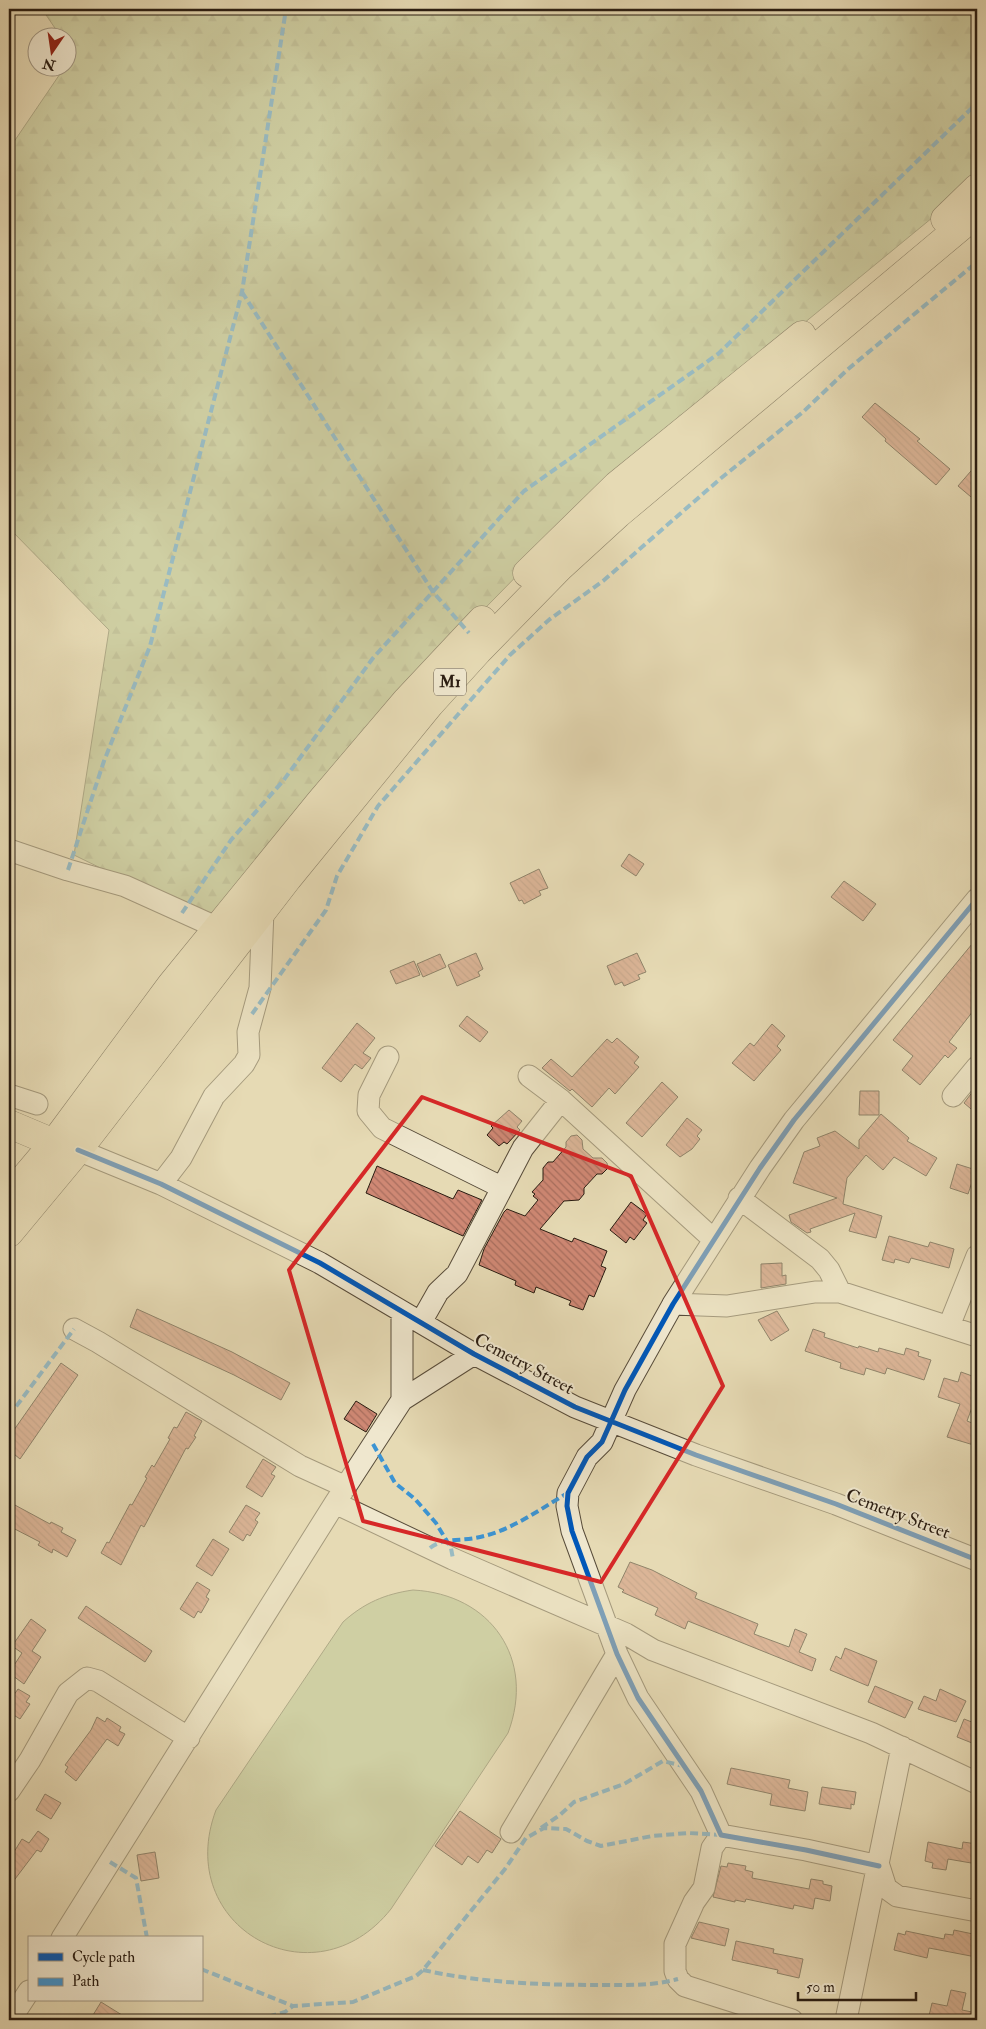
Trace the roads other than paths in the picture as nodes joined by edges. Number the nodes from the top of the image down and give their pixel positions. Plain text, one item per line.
1 (977, 188) edge
2 (977, 213) edge
3 (9, 850) edge
4 (977, 899) edge
5 (263, 910) junction
6 (218, 928) junction
7 (388, 1057) dead end
8 (977, 1067) edge
9 (530, 1076) dead end
10 (9, 1095) edge
11 (953, 1096) dead end
12 (561, 1100) junction
13 (37, 1104) dead end
14 (9, 1124) edge
15 (66, 1147) junction
16 (160, 1184) junction
17 (502, 1187) junction
18 (9, 1196) edge
19 (739, 1198) junction
20 (9, 1233) edge
21 (713, 1239) junction
22 (977, 1256) edge
23 (840, 1292) junction
24 (673, 1304) junction
25 (402, 1312) junction
26 (421, 1322) junction
27 (949, 1326) junction
28 (74, 1329) dead end
29 (977, 1336) edge
30 (474, 1354) junction
31 (402, 1400) junction
32 (612, 1423) junction
33 (340, 1495) junction
34 (977, 1560) edge
35 (608, 1626) junction
36 (616, 1654) junction
37 (188, 1738) junction
38 (902, 1747) junction
39 (977, 1783) edge
40 (9, 1791) edge
41 (511, 1832) dead end
42 (721, 1835) junction
43 (880, 1866) junction
44 (977, 1911) edge
45 (63, 1936) edge
46 (28, 1993) edge
47 (10, 2020) edge
48 (792, 2020) edge
49 (846, 2020) edge

1 - 6 main road, M1
2 - 5 main road, M1
3 - 6 street
4 - 19 street
5 - 15 main road, M1
5 - 16 street
6 - 15 main road, M1
7 - 17 street
8 - 11 street
9 - 12 street
10 - 13 street
12 - 17 street
12 - 21 street
14 - 15 main road
15 - 16 street, Cemetry Street
15 - 18 main road, M1
15 - 20 main road, M1
16 - 25 street, Cemetry Street
17 - 26 street
19 - 21 street
19 - 23 street
21 - 24 street
22 - 27 street
23 - 24 street
23 - 27 street
24 - 32 street
25 - 26 street, Cemetry Street
25 - 31 street
26 - 30 street, Cemetry Street
27 - 29 street
28 - 33 street
30 - 31 street
30 - 32 street, Cemetry Street
31 - 33 street
32 - 34 street, Cemetry Street
32 - 35 street
33 - 35 street
33 - 37 street
35 - 36 street
35 - 38 street
36 - 41 street
36 - 42 street
37 - 40 street
37 - 45 street
38 - 39 street
38 - 43 street
42 - 43 street
42 - 48 street
43 - 44 street
43 - 49 street
46 - 47 street

